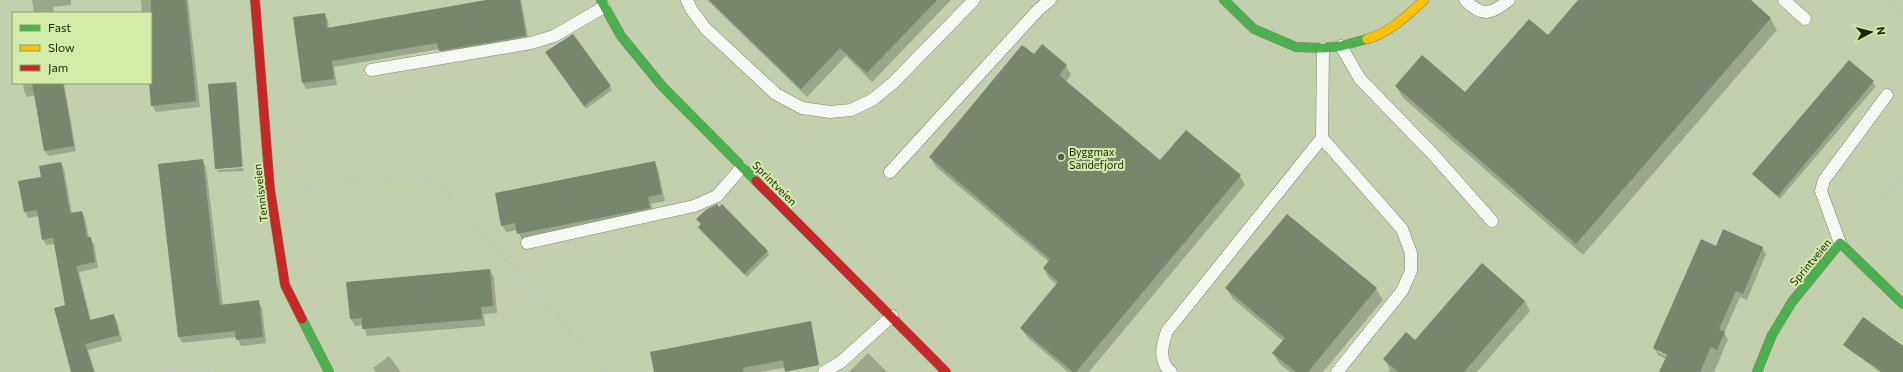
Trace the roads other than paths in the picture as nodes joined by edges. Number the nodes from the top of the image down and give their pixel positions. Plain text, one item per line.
1 (256, 0) edge
2 (687, 0) edge
3 (974, 0) edge
4 (1050, 0) edge
5 (1224, 0) edge
6 (1424, 0) edge
7 (1465, 0) edge
8 (1509, 0) edge
9 (1784, 0) edge
10 (603, 3) edge
11 (1805, 19) dead end
12 (1341, 46) junction
13 (1323, 48) junction
14 (371, 70) dead end
15 (1887, 95) dead end
16 (1322, 138) junction
17 (742, 167) junction
18 (890, 172) dead end
19 (1492, 221) dead end
20 (527, 243) dead end
21 (1840, 243) junction
22 (1903, 304) edge
23 (892, 316) junction
24 (329, 372) edge
25 (824, 372) edge
26 (946, 372) edge
27 (1171, 372) edge
28 (1337, 372) edge
29 (1757, 372) edge

1 - 24 street, Tennisveien
2 - 3 lane
4 - 18 lane
5 - 13 street
6 - 12 street
7 - 8 lane
9 - 11 lane
10 - 14 lane
10 - 17 street, Sprintveien
12 - 13 street
12 - 19 lane
13 - 16 lane
15 - 21 lane
16 - 27 lane
16 - 28 lane
17 - 20 lane
17 - 23 street, Sprintveien
21 - 22 street, Sprintveien
21 - 29 street, Sprintveien
23 - 25 lane
23 - 26 street, Sprintveien

